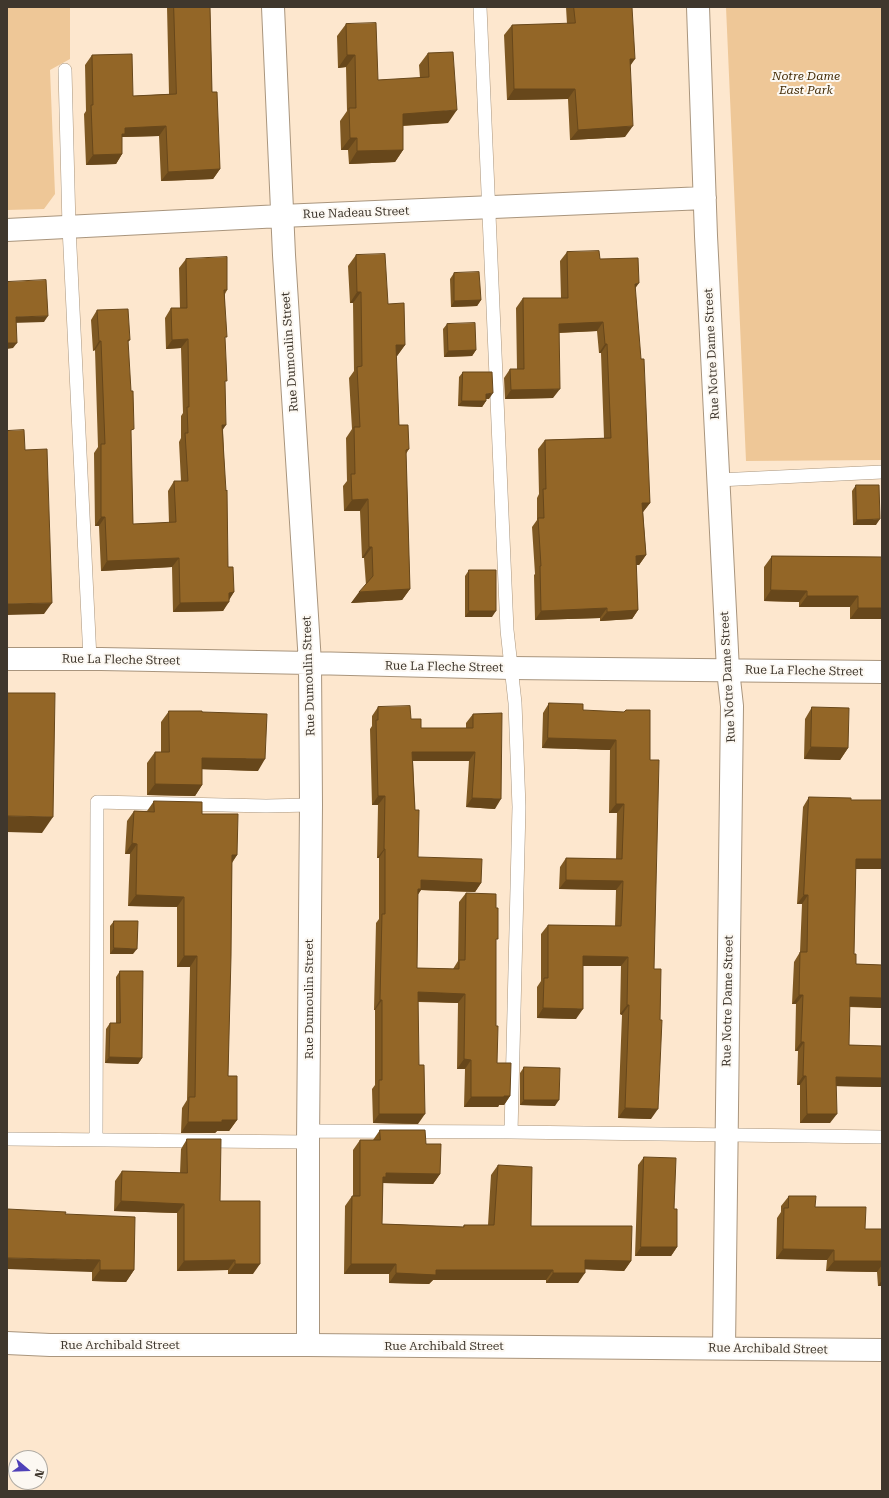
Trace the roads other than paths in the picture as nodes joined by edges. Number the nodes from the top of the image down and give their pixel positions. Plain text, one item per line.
1 (273, 7) edge
2 (480, 7) edge
3 (698, 7) edge
4 (65, 70) dead end
5 (705, 198) junction
6 (488, 208) junction
7 (281, 216) junction
8 (69, 227) junction
9 (7, 230) edge
10 (882, 472) edge
11 (718, 480) junction
12 (7, 659) edge
13 (90, 659) junction
14 (310, 662) junction
15 (512, 668) junction
16 (728, 670) junction
17 (882, 672) edge
18 (311, 805) junction
19 (511, 1132) junction
20 (727, 1135) junction
21 (308, 1137) junction
22 (882, 1137) edge
23 (7, 1139) edge
24 (96, 1140) junction
25 (7, 1330) edge
26 (7, 1343) edge
27 (50, 1345) junction
28 (308, 1345) junction
29 (724, 1348) junction
30 (882, 1350) edge

1 - 7 street, Rue Dumoulin Street
2 - 6 lane
3 - 5 street, Rue Notre Dame Street
4 - 8 lane
5 - 6 street, Rue Nadeau Street
5 - 11 street, Rue Notre Dame Street
6 - 7 street, Rue Nadeau Street
6 - 15 lane
7 - 8 street, Rue Nadeau Street
7 - 14 street, Rue Dumoulin Street
8 - 9 street, Rue Nadeau Street
8 - 13 lane
10 - 11 lane
11 - 16 street, Rue Notre Dame Street
12 - 13 street, Rue La Fleche Street
13 - 14 street, Rue La Fleche Street
14 - 15 street, Rue La Fleche Street
14 - 18 street, Rue Dumoulin Street
15 - 16 street, Rue La Fleche Street
15 - 19 lane
16 - 17 street, Rue La Fleche Street
16 - 20 street, Rue Notre Dame Street
18 - 21 street, Rue Dumoulin Street
18 - 24 lane
19 - 20 lane
19 - 21 lane
20 - 22 lane
20 - 29 street, Rue Notre Dame Street
21 - 24 lane
21 - 28 street, Rue Dumoulin Street
23 - 24 lane
25 - 27 street
26 - 27 street, Rue Archibald Street
27 - 28 street, Rue Archibald Street
28 - 29 street, Rue Archibald Street
29 - 30 street, Rue Archibald Street

